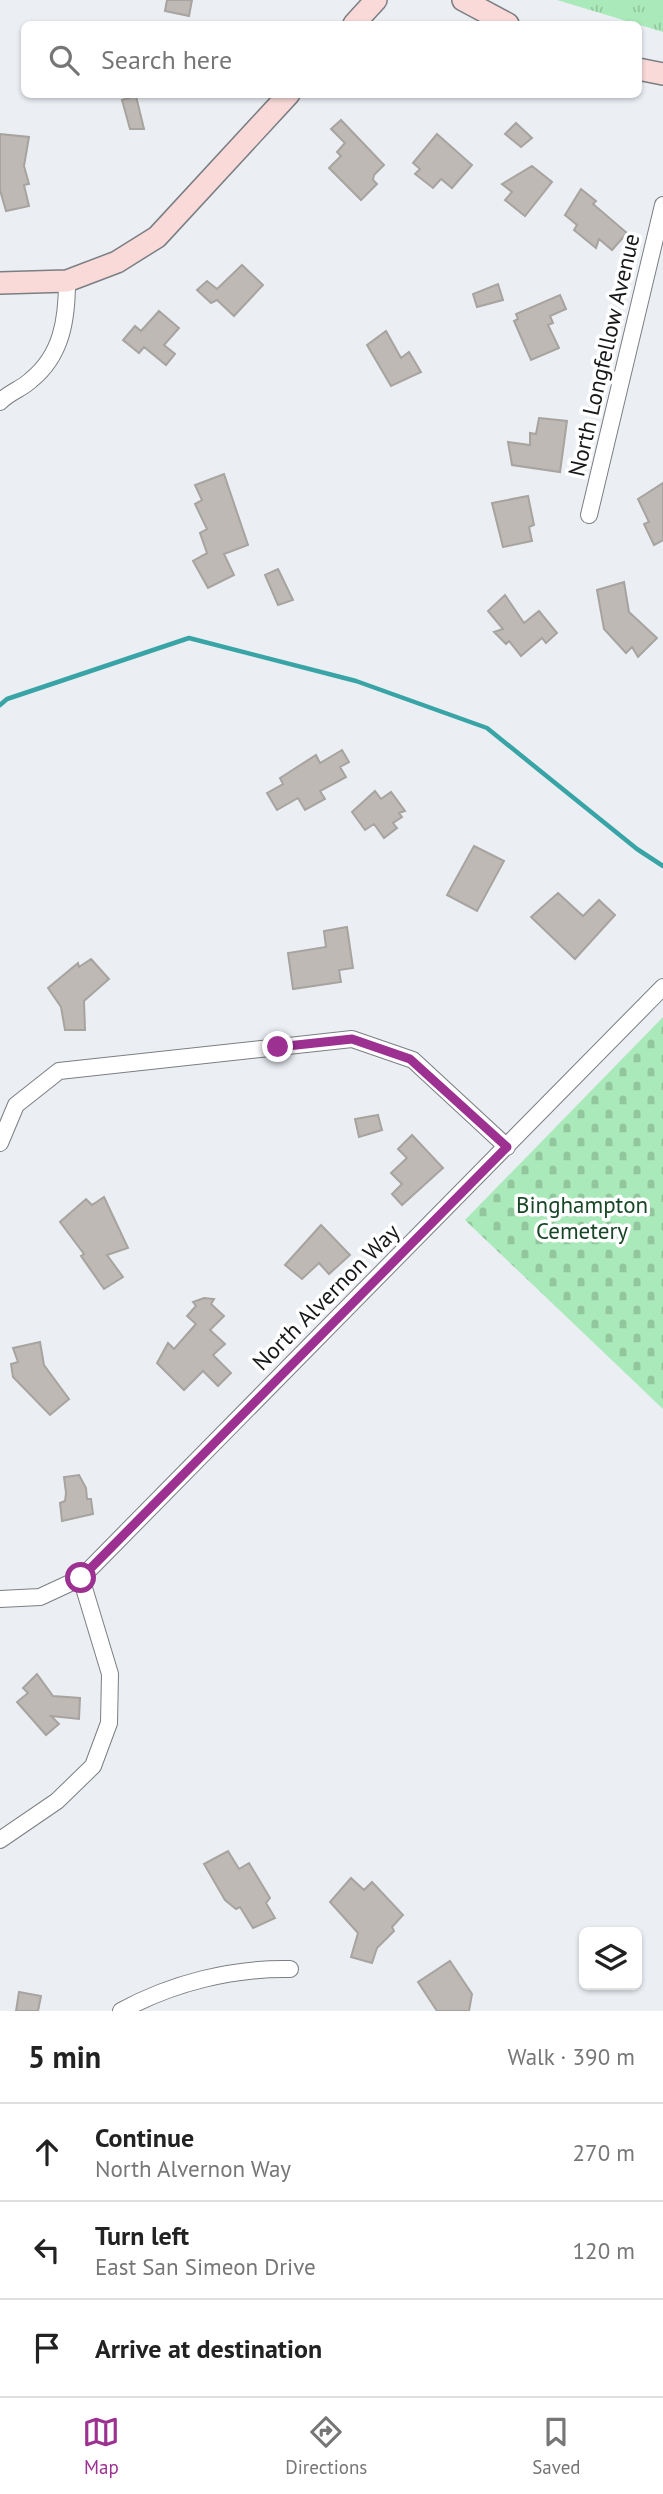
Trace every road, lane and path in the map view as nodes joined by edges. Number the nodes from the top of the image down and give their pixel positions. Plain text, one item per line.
1 (376, 0) edge
2 (463, 0) edge
3 (357, 21) edge
4 (502, 21) edge
5 (642, 70) edge
6 (663, 74) edge
7 (285, 98) edge
8 (663, 205) edge
9 (66, 281) junction
10 (0, 283) edge
11 (0, 402) edge
12 (589, 515) dead end
13 (663, 987) edge
14 (0, 1143) edge
15 (507, 1147) junction
16 (81, 1578) junction
17 (0, 1599) edge
18 (0, 1840) edge
19 (290, 1969) dead end
20 (121, 2011) edge

1 - 3 street
2 - 4 street
5 - 6 street
7 - 9 street
8 - 12 street, North Longfellow Avenue
9 - 10 street
9 - 11 street
13 - 15 street, North Alvernon Way
14 - 15 street
15 - 16 street, North Alvernon Way
16 - 17 street, North Alvernon Way
16 - 18 street
19 - 20 street

